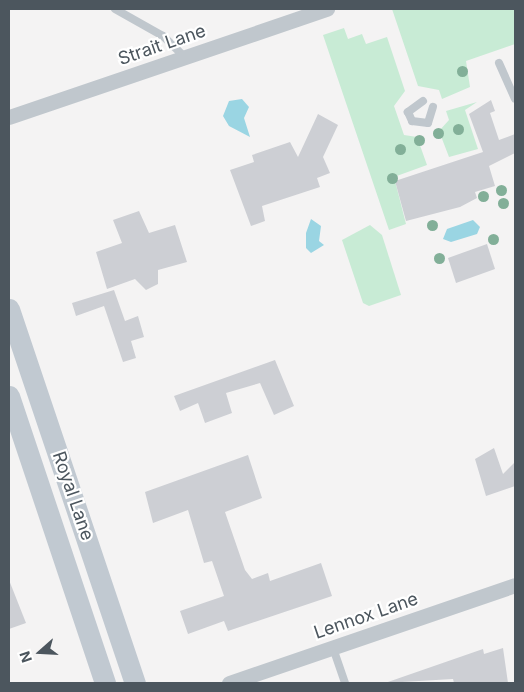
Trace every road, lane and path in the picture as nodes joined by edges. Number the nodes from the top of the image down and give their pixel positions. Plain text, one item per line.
1 (115, 9) edge
2 (327, 9) edge
3 (185, 57) junction
4 (499, 63) dead end
5 (515, 99) edge
6 (423, 101) dead end
7 (433, 107) dead end
8 (9, 117) edge
9 (9, 309) edge
10 (9, 396) edge
11 (60, 458) junction
12 (33, 467) junction
13 (515, 585) edge
14 (333, 648) junction
15 (105, 683) edge
16 (136, 683) edge
17 (230, 683) edge
18 (345, 683) edge

1 - 3 lane
2 - 3 street, Strait Lane
3 - 8 street, Strait Lane
4 - 5 lane
6 - 7 lane
9 - 11 main road, Royal Lane
10 - 12 main road, Royal Lane
11 - 12 main road
11 - 16 main road, Royal Lane
12 - 15 main road, Royal Lane
13 - 14 street, Lennox Lane
14 - 17 street, Lennox Lane
14 - 18 lane

